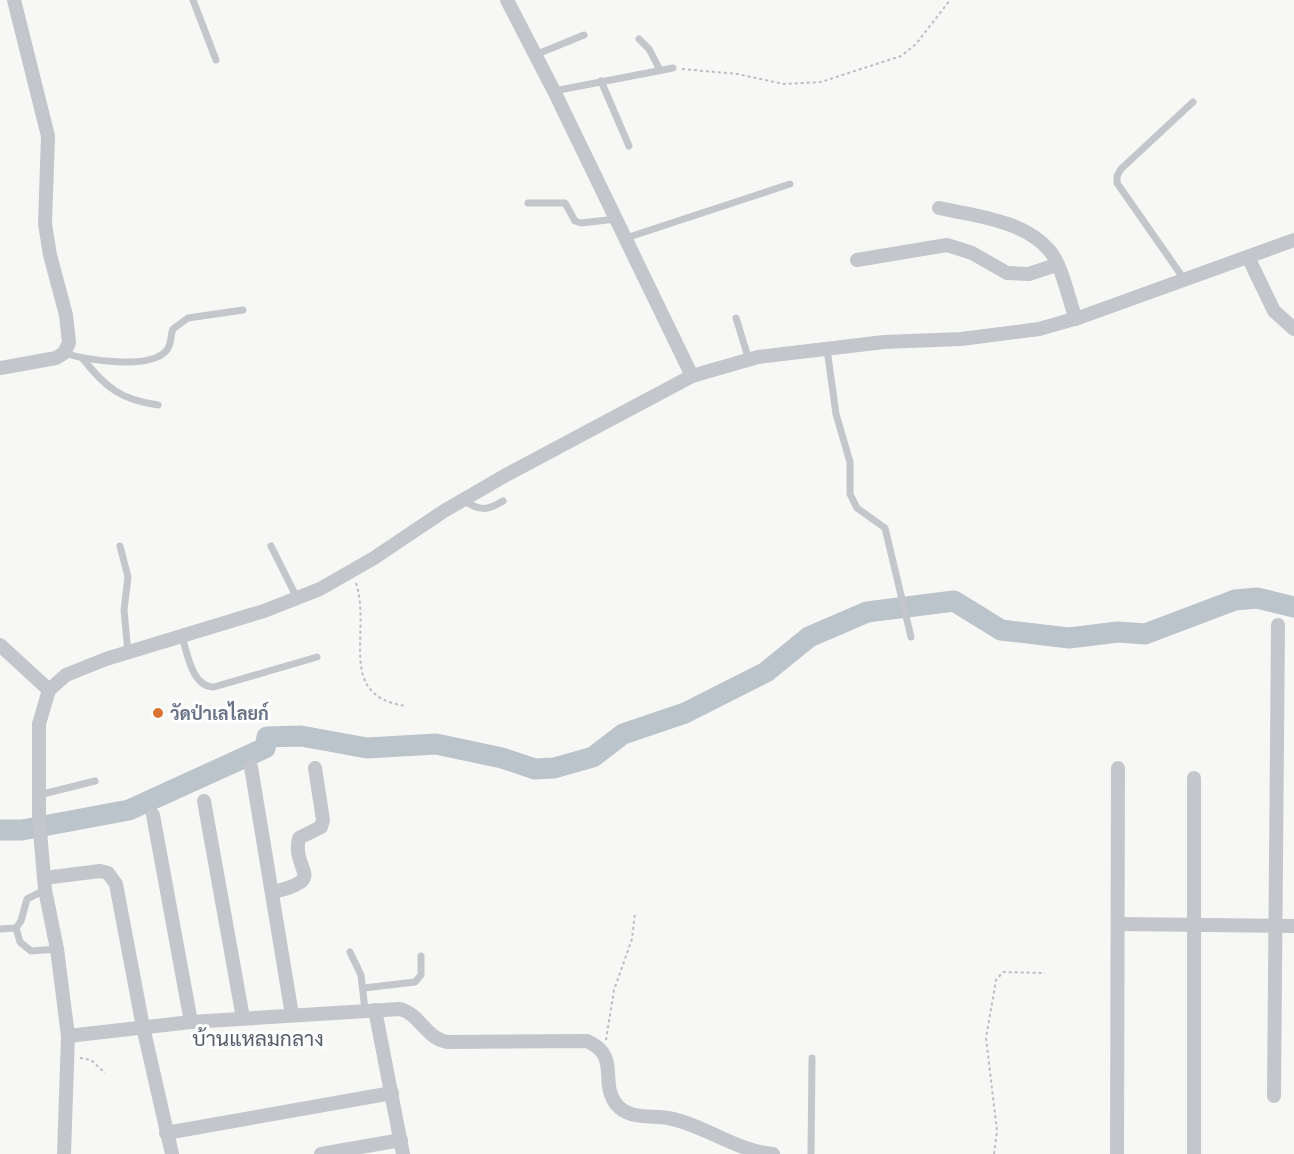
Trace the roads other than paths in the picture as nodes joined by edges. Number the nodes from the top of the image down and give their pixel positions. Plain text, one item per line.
1 (14, 0) edge
2 (193, 0) edge
3 (507, 0) edge
4 (584, 35) dead end
5 (639, 39) dead end
6 (535, 55) junction
7 (216, 60) dead end
8 (673, 68) road end
9 (660, 70) junction
10 (600, 81) junction
11 (554, 91) junction
12 (1193, 102) dead end
13 (629, 146) dead end
14 (790, 184) dead end
15 (528, 203) dead end
16 (939, 208) dead end
17 (617, 219) junction
18 (626, 238) junction
19 (1294, 240) edge
20 (1248, 257) junction
21 (857, 260) dead end
22 (1056, 265) junction
23 (1184, 279) junction
24 (243, 310) dead end
25 (736, 318) dead end
26 (1076, 319) junction
27 (1294, 329) edge
28 (827, 349) junction
29 (64, 353) junction
30 (83, 359) junction
31 (749, 360) junction
32 (0, 368) edge
33 (692, 376) junction
34 (158, 405) dead end
35 (463, 500) junction
36 (503, 501) dead end
37 (120, 546) dead end
38 (271, 546) dead end
39 (298, 598) junction
40 (1278, 625) dead end
41 (182, 637) junction
42 (911, 637) dead end
43 (0, 645) edge
44 (128, 653) junction
45 (317, 657) dead end
46 (49, 690) junction
47 (251, 767) dead end
48 (315, 768) dead end
49 (1118, 768) dead end
50 (1194, 778) dead end
51 (95, 782) dead end
52 (39, 795) junction
53 (204, 801) dead end
54 (153, 815) dead end
55 (45, 884) junction
56 (274, 892) junction
57 (1195, 923) junction
58 (1118, 924) junction
59 (1275, 926) junction
60 (1294, 926) edge
61 (16, 928) junction
62 (0, 929) edge
63 (57, 949) junction
64 (350, 952) dead end
65 (421, 956) dead end
66 (364, 988) junction
67 (370, 1010) junction
68 (292, 1015) junction
69 (243, 1018) junction
70 (191, 1022) junction
71 (143, 1028) junction
72 (68, 1036) junction
73 (812, 1058) dead end
74 (392, 1093) junction
75 (1274, 1096) dead end
76 (166, 1133) junction
77 (401, 1140) junction
78 (64, 1154) edge
79 (172, 1154) edge
80 (321, 1154) edge
81 (403, 1154) edge
82 (773, 1154) edge
83 (811, 1154) edge
84 (1117, 1154) edge
85 (1194, 1154) edge

1 - 29 street
2 - 7 lane
3 - 6 street
4 - 6 lane
5 - 9 lane
6 - 11 street
8 - 9 lane
9 - 10 lane
10 - 11 lane
10 - 13 lane
11 - 17 street
12 - 23 lane
14 - 18 lane
15 - 17 lane
16 - 22 street
17 - 18 street
18 - 33 street
19 - 20 street
20 - 23 street
20 - 27 street
21 - 22 street
22 - 26 street
23 - 26 street
24 - 30 lane
25 - 31 lane
26 - 28 street
28 - 31 street
28 - 42 lane
29 - 30 lane
29 - 32 street
30 - 34 lane
31 - 33 street
33 - 35 street
35 - 36 lane
35 - 39 street
37 - 44 lane
38 - 39 lane
39 - 41 street
40 - 59 street
41 - 44 street
41 - 45 lane
43 - 46 street
44 - 46 street
46 - 52 street
47 - 56 street
48 - 56 street
49 - 58 street
50 - 57 street
51 - 52 lane
52 - 55 street
53 - 69 street
54 - 70 street
55 - 61 lane
55 - 63 street
55 - 71 street
56 - 68 street
57 - 58 street
57 - 59 street
57 - 85 street
58 - 84 street
59 - 60 street
59 - 75 street
61 - 62 lane
61 - 63 lane
63 - 72 street
64 - 66 lane
65 - 66 lane
66 - 67 lane
67 - 68 street
67 - 74 street
67 - 82 street
68 - 69 street
69 - 70 street
70 - 71 street
71 - 72 street
71 - 76 street
72 - 78 street
73 - 83 lane
74 - 76 street
74 - 77 street
76 - 79 street
77 - 80 street
77 - 81 street

